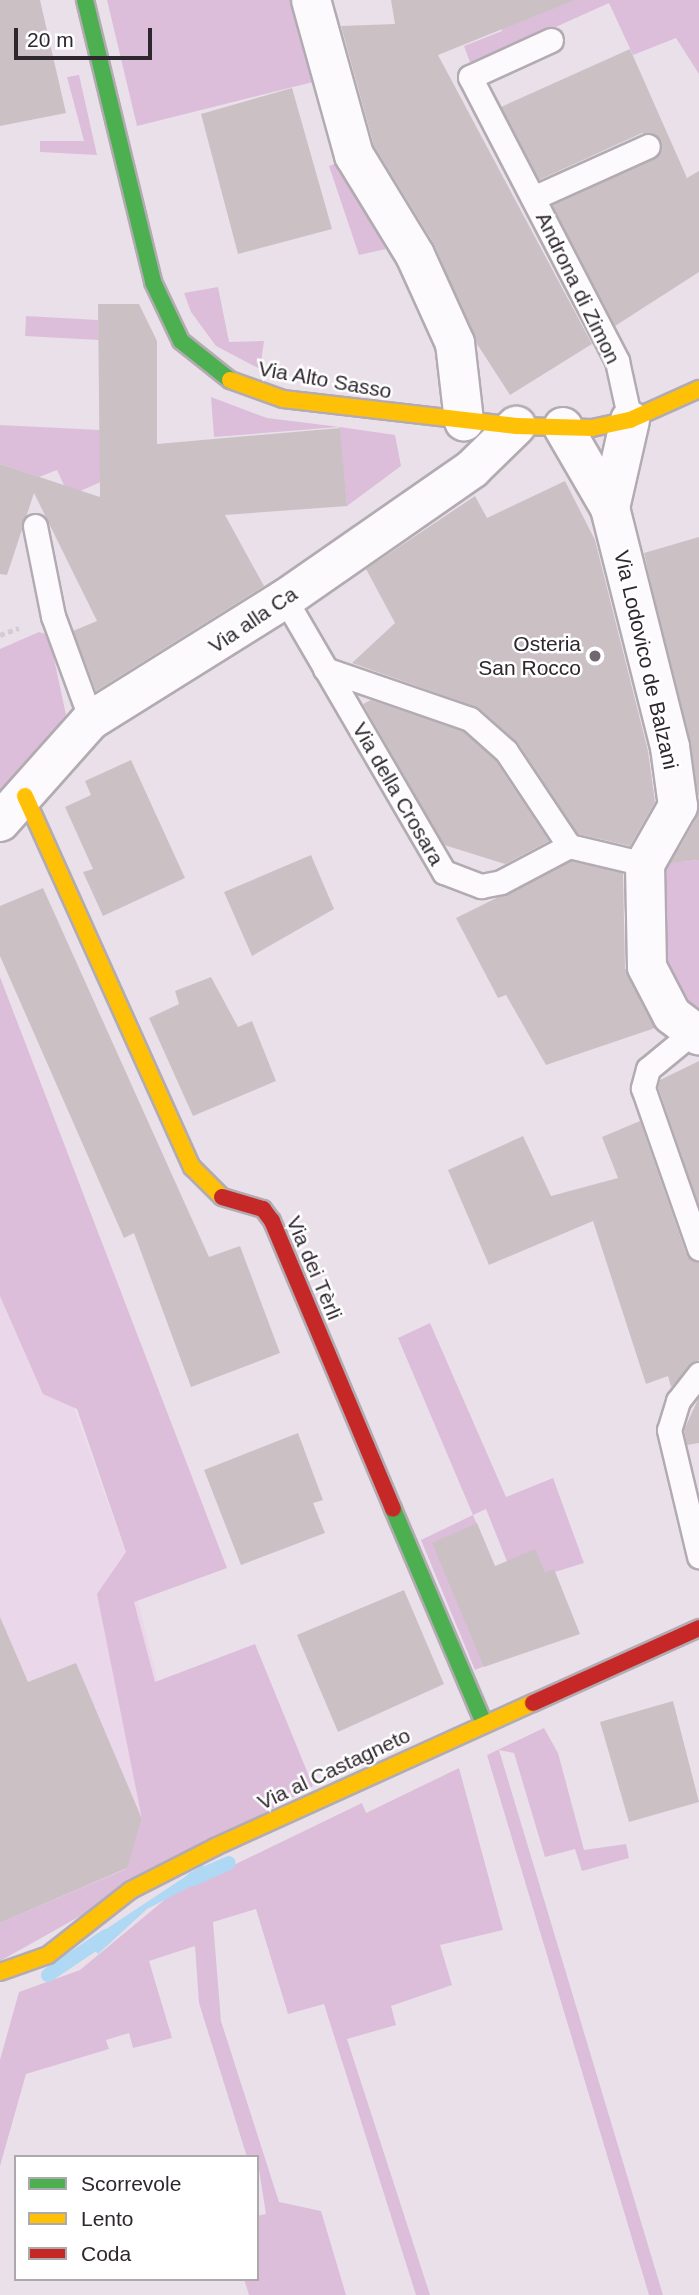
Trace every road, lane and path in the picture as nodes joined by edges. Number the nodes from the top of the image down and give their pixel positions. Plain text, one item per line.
1 (85, 0) edge
2 (311, 0) edge
3 (551, 40) dead end
4 (648, 146) dead end
5 (533, 198) junction
6 (699, 389) edge
7 (464, 421) junction
8 (630, 421) junction
9 (516, 426) junction
10 (563, 427) junction
11 (610, 508) junction
12 (35, 526) dead end
13 (285, 599) junction
14 (325, 669) junction
15 (91, 720) junction
16 (12, 809) edge
17 (569, 846) junction
18 (645, 864) junction
19 (696, 1034) edge
20 (699, 1248) edge
21 (699, 1374) edge
22 (699, 1556) edge
23 (699, 1628) edge
24 (484, 1723) junction
25 (0, 1972) edge

1 - 7 street, Via Alto Sasso
2 - 7 street
3 - 5 lane, Androna di Zimon
4 - 5 lane, Androna di Zimon
5 - 8 lane, Androna di Zimon
6 - 8 street, Via Alto Sasso
7 - 9 street, Via Alto Sasso
8 - 10 street, Via Alto Sasso
8 - 11 street, Via Lodovico de Balzani
9 - 10 street, Via Alto Sasso
9 - 13 street, Via alla Ca
10 - 11 street, Via Lodovico de Balzani
11 - 18 street, Via Lodovico de Balzani
12 - 15 lane
13 - 14 lane, Via della Crosara
13 - 15 street, Via alla Ca
14 - 17 lane
14 - 17 lane, Via della Crosara
15 - 16 street, Via alla Ca
16 - 24 street, Via dei Tèrli
17 - 18 lane
18 - 19 street
19 - 20 lane
21 - 22 lane
23 - 24 street, Via al Castagneto
24 - 25 street, Via al Castagneto

